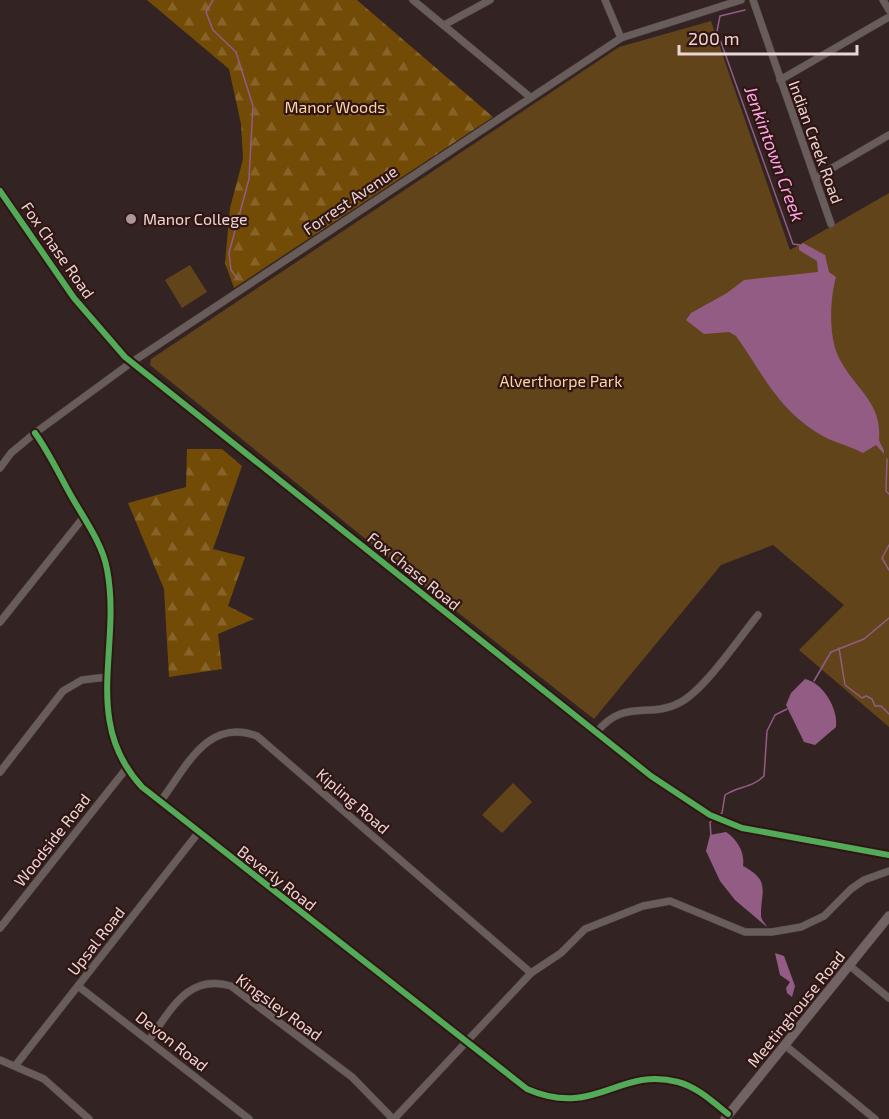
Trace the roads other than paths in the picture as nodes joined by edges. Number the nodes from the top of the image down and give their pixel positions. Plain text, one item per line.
1 (412, 0) edge
2 (490, 0) edge
3 (605, 0) edge
4 (741, 0) edge
5 (753, 0) edge
6 (883, 0) edge
7 (889, 10) edge
8 (889, 17) edge
9 (444, 25) junction
10 (621, 38) junction
11 (780, 80) junction
12 (530, 97) junction
13 (889, 135) edge
14 (816, 178) junction
15 (0, 191) edge
16 (831, 224) dead end
17 (132, 362) junction
18 (35, 433) junction
19 (0, 468) edge
20 (83, 518) junction
21 (758, 615) dead end
22 (0, 622) edge
23 (107, 677) junction
24 (596, 733) junction
25 (126, 769) junction
26 (0, 772) edge
27 (160, 802) junction
28 (198, 833) junction
29 (889, 855) edge
30 (889, 871) edge
31 (889, 916) edge
32 (0, 928) edge
33 (850, 966) junction
34 (531, 973) junction
35 (78, 986) junction
36 (889, 998) edge
37 (148, 1040) junction
38 (465, 1040) junction
39 (786, 1046) junction
40 (0, 1060) edge
41 (15, 1066) junction
42 (726, 1117) edge
43 (89, 1119) edge
44 (249, 1119) edge
45 (394, 1119) edge
46 (875, 1119) edge

1 - 9 street
2 - 9 street
3 - 10 street
4 - 10 street, Forrest Avenue
5 - 11 street, Indian Creek Road
6 - 7 street
8 - 11 street
9 - 12 street
10 - 12 street, Forrest Avenue
11 - 14 street, Indian Creek Road
12 - 17 street, Forrest Avenue
13 - 14 street
14 - 16 street, Indian Creek Road
15 - 17 street, Fox Chase Road
17 - 18 street, Forrest Avenue
17 - 24 street, Fox Chase Road
18 - 19 street, Forrest Avenue
18 - 20 street, Beverly Road
20 - 22 street
20 - 23 street, Beverly Road
21 - 24 street
23 - 25 street, Beverly Road
23 - 26 street
24 - 29 street, Fox Chase Road
25 - 27 street, Beverly Road
25 - 32 street, Woodside Road
27 - 28 street, Beverly Road
27 - 34 street, Kipling Road
28 - 35 street, Upsal Road
28 - 38 street, Beverly Road
30 - 34 street
31 - 33 street, Meetinghouse Road
33 - 36 street
33 - 39 street, Meetinghouse Road
34 - 38 street
35 - 37 street, Devon Road
35 - 41 street, Upsal Road
37 - 44 street, Devon Road
37 - 45 street, Kingsley Road
38 - 42 street, Beverly Road
38 - 45 street
39 - 42 street, Meetinghouse Road
39 - 46 street
40 - 41 street
41 - 43 street

